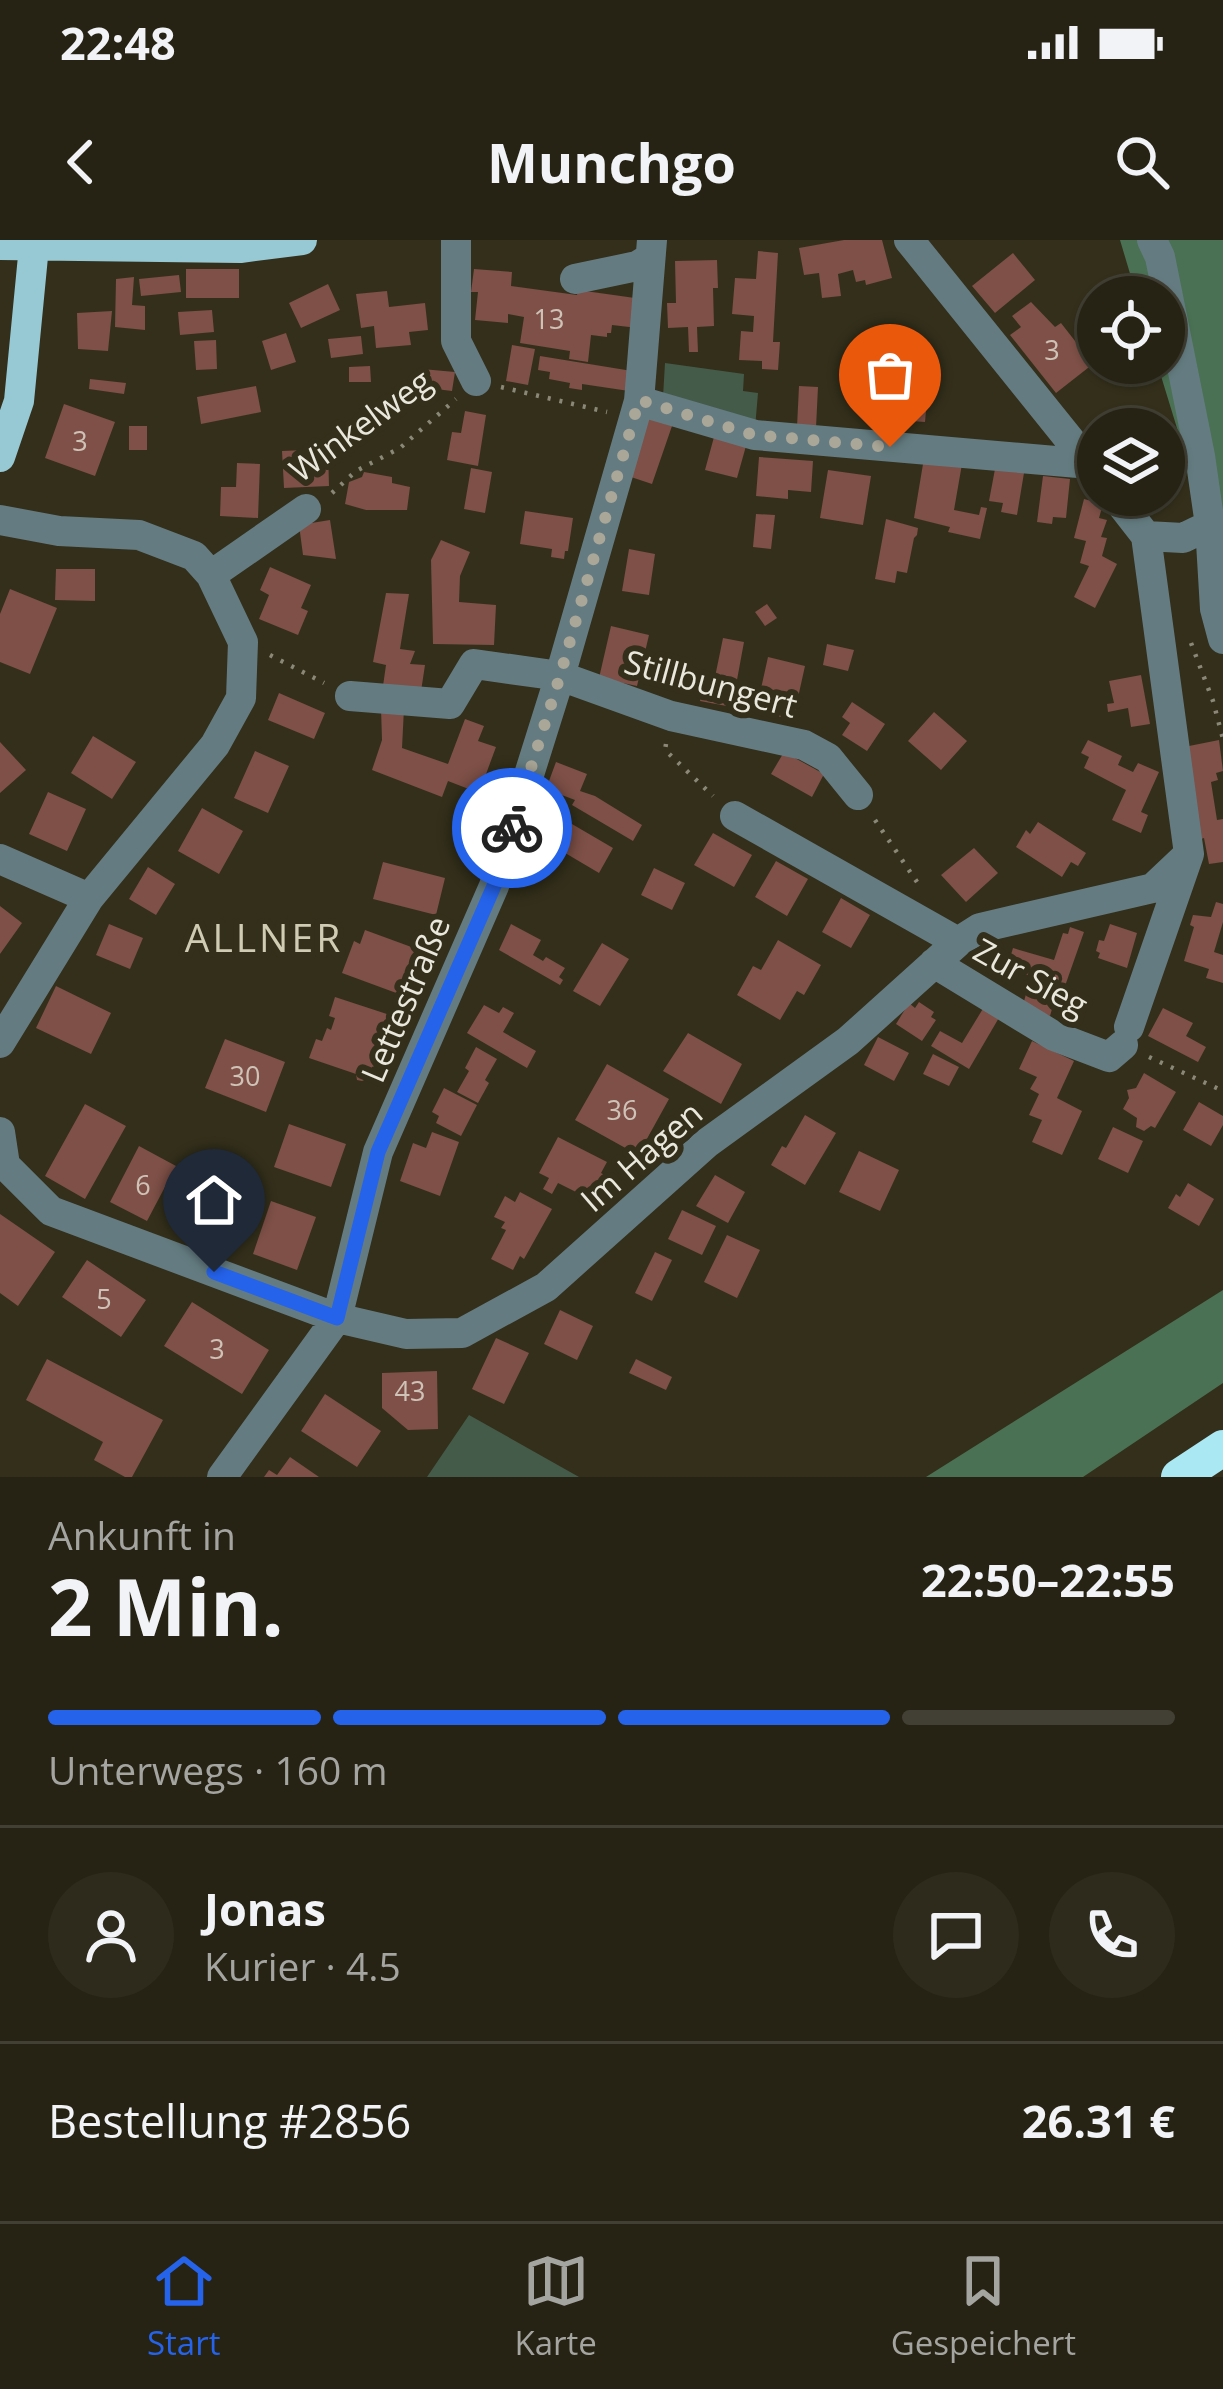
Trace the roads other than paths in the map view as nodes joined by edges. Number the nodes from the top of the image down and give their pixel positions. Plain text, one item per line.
1 (302, 240) edge
2 (456, 240) edge
3 (909, 240) edge
4 (1152, 240) edge
5 (34, 243) edge
6 (0, 245) edge
7 (651, 249) edge
8 (575, 279) dead end
9 (11, 368) edge
10 (476, 381) road end
11 (636, 410) junction
12 (1077, 448) edge
13 (0, 457) edge
14 (1077, 467) edge
15 (306, 509) road end
16 (1130, 516) edge
17 (0, 520) edge
18 (1210, 526) junction
19 (1146, 536) junction
20 (211, 574) junction
21 (1223, 639) edge
22 (560, 676) junction
23 (350, 696) road end
24 (858, 795) road end
25 (735, 816) road end
26 (1189, 854) junction
27 (0, 859) edge
28 (89, 898) junction
29 (958, 942) junction
30 (934, 963) junction
31 (0, 1042) edge
32 (0, 1132) edge
33 (337, 1318) junction
34 (1223, 1448) edge
35 (221, 1477) edge
36 (1179, 1477) edge

1 - 5 main road
2 - 10 street
3 - 12 street
4 - 18 street
5 - 6 main road
5 - 9 main road
7 - 8 street
7 - 11 street, Lettestraße
9 - 13 main road
11 - 14 street
11 - 22 street, Lettestraße
15 - 20 street, Winkelweg
16 - 19 street
17 - 20 street
18 - 19 street
18 - 21 street
19 - 26 street
20 - 28 street
22 - 23 street, Stillbungert
22 - 24 street, Stillbungert
22 - 33 street, Lettestraße
25 - 29 street
26 - 29 street, Im Hagen
26 - 30 street, Zur Sieg
27 - 28 street
28 - 31 street
29 - 30 street, Im Hagen
30 - 33 street, Im Hagen
32 - 33 street, Im Hagen
33 - 35 street, Lettestraße
34 - 36 highway

